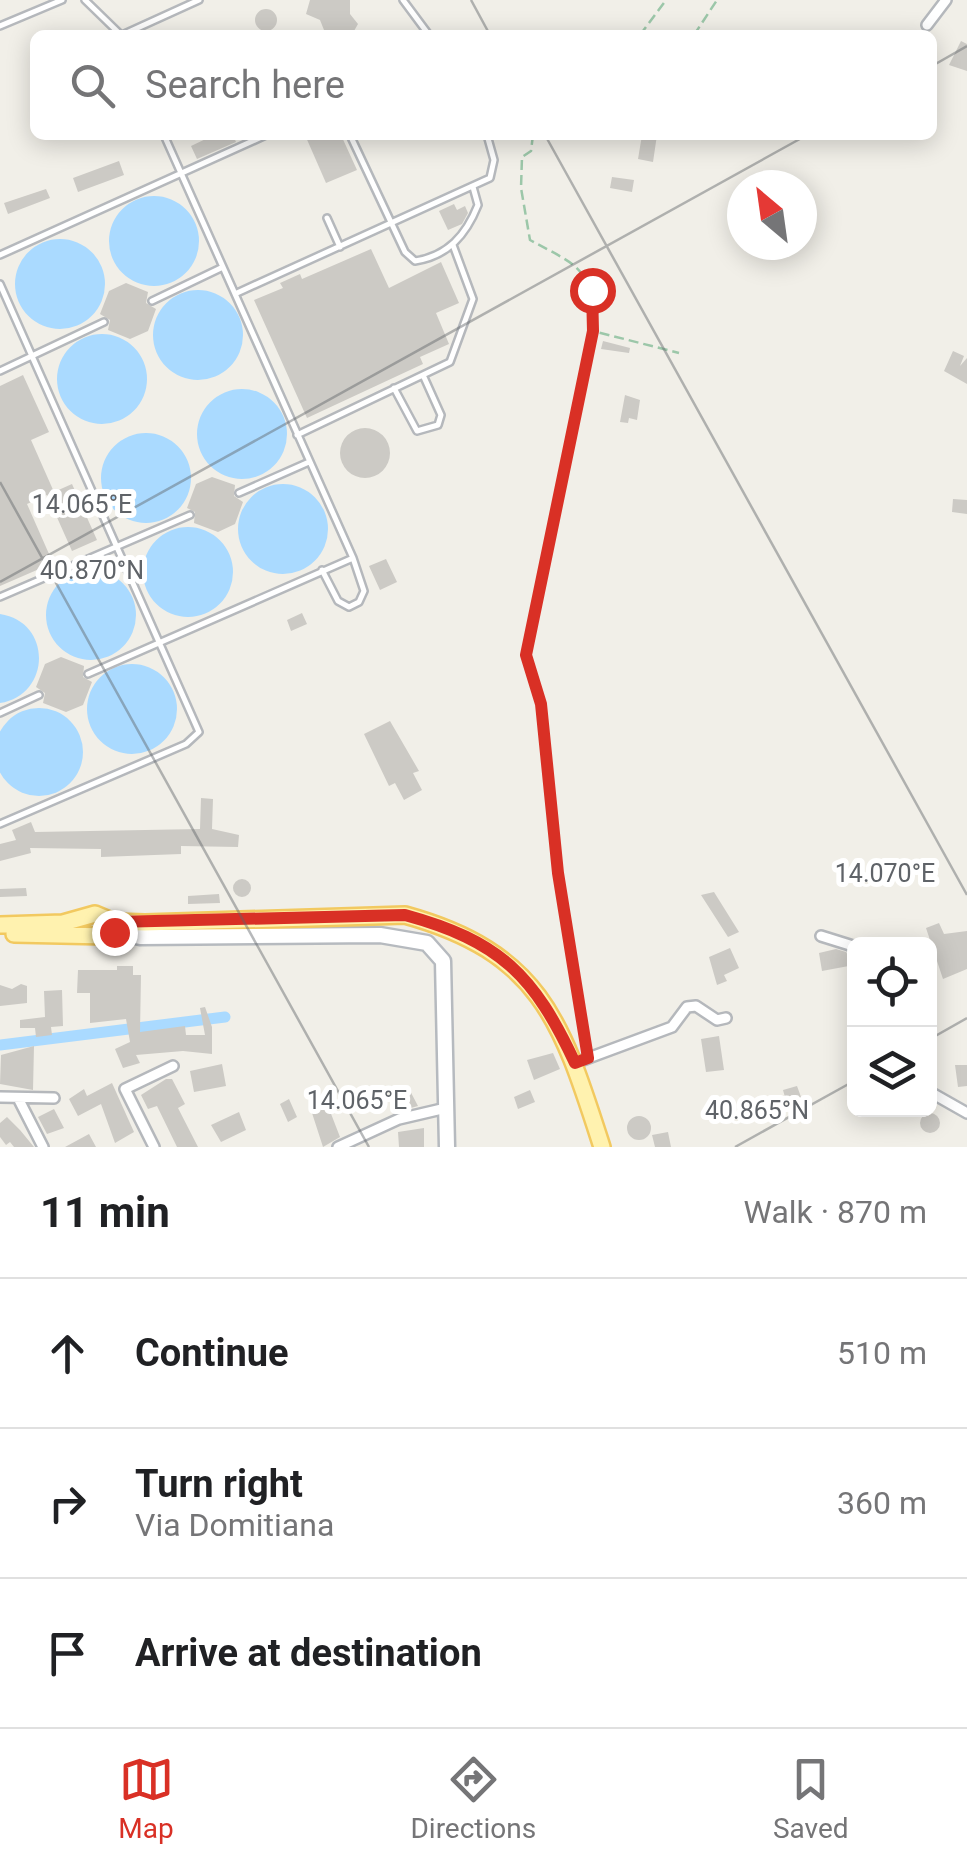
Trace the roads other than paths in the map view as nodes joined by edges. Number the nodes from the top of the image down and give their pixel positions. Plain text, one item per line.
1 (62, 0) edge
2 (85, 0) edge
3 (199, 0) edge
4 (403, 0) edge
5 (946, 0) edge
6 (0, 26) edge
7 (926, 26) dead end
8 (116, 30) edge
9 (132, 30) edge
10 (425, 30) edge
11 (166, 140) edge
12 (255, 140) edge
13 (352, 140) edge
14 (488, 140) edge
15 (181, 174) junction
16 (473, 186) junction
17 (327, 218) dead end
18 (392, 224) junction
19 (454, 245) junction
20 (340, 246) junction
21 (0, 255) edge
22 (223, 267) junction
23 (0, 284) edge
24 (237, 293) junction
25 (152, 301) dead end
26 (104, 322) dead end
27 (32, 357) junction
28 (0, 371) edge
29 (422, 375) junction
30 (394, 388) junction
31 (297, 434) junction
32 (309, 462) junction
33 (239, 493) dead end
34 (190, 515) dead end
35 (116, 546) junction
36 (353, 558) junction
37 (322, 570) junction
38 (0, 597) edge
39 (161, 641) junction
40 (88, 674) dead end
41 (39, 695) dead end
42 (0, 713) edge
43 (0, 824) edge
44 (0, 925) edge
45 (114, 927) junction
46 (0, 934) edge
47 (821, 936) dead end
48 (847, 944) edge
49 (726, 1018) dead end
50 (582, 1061) junction
51 (173, 1066) dead end
52 (937, 1096) edge
53 (0, 1097) edge
54 (18, 1098) junction
55 (54, 1098) dead end
56 (446, 1108) junction
57 (967, 1113) edge
58 (44, 1147) edge
59 (154, 1147) edge
60 (338, 1147) edge
61 (447, 1147) edge
62 (602, 1147) edge

1 - 6 lane
2 - 8 lane
3 - 9 lane
4 - 10 lane
5 - 7 street
11 - 15 lane
12 - 15 lane
13 - 18 lane
14 - 16 lane
15 - 21 lane
15 - 22 lane
16 - 18 lane
16 - 19 lane
17 - 20 lane
18 - 19 lane
18 - 20 lane
19 - 29 lane
20 - 24 lane
22 - 24 lane
22 - 25 lane
23 - 27 lane
24 - 31 lane
26 - 27 lane
27 - 28 lane
27 - 35 lane
29 - 30 lane
29 - 30 lane
30 - 31 lane
31 - 32 lane
32 - 33 lane
32 - 36 lane
34 - 35 lane
35 - 38 lane
35 - 39 lane
36 - 37 lane
36 - 37 lane
37 - 39 lane
39 - 40 lane
39 - 43 lane
41 - 42 lane
44 - 45 main road
45 - 46 main road
45 - 50 main road
45 - 56 street
47 - 48 street
49 - 50 street
50 - 62 main road
51 - 59 street
52 - 57 street
53 - 54 street
54 - 55 street
54 - 58 street
56 - 60 street
56 - 61 street

